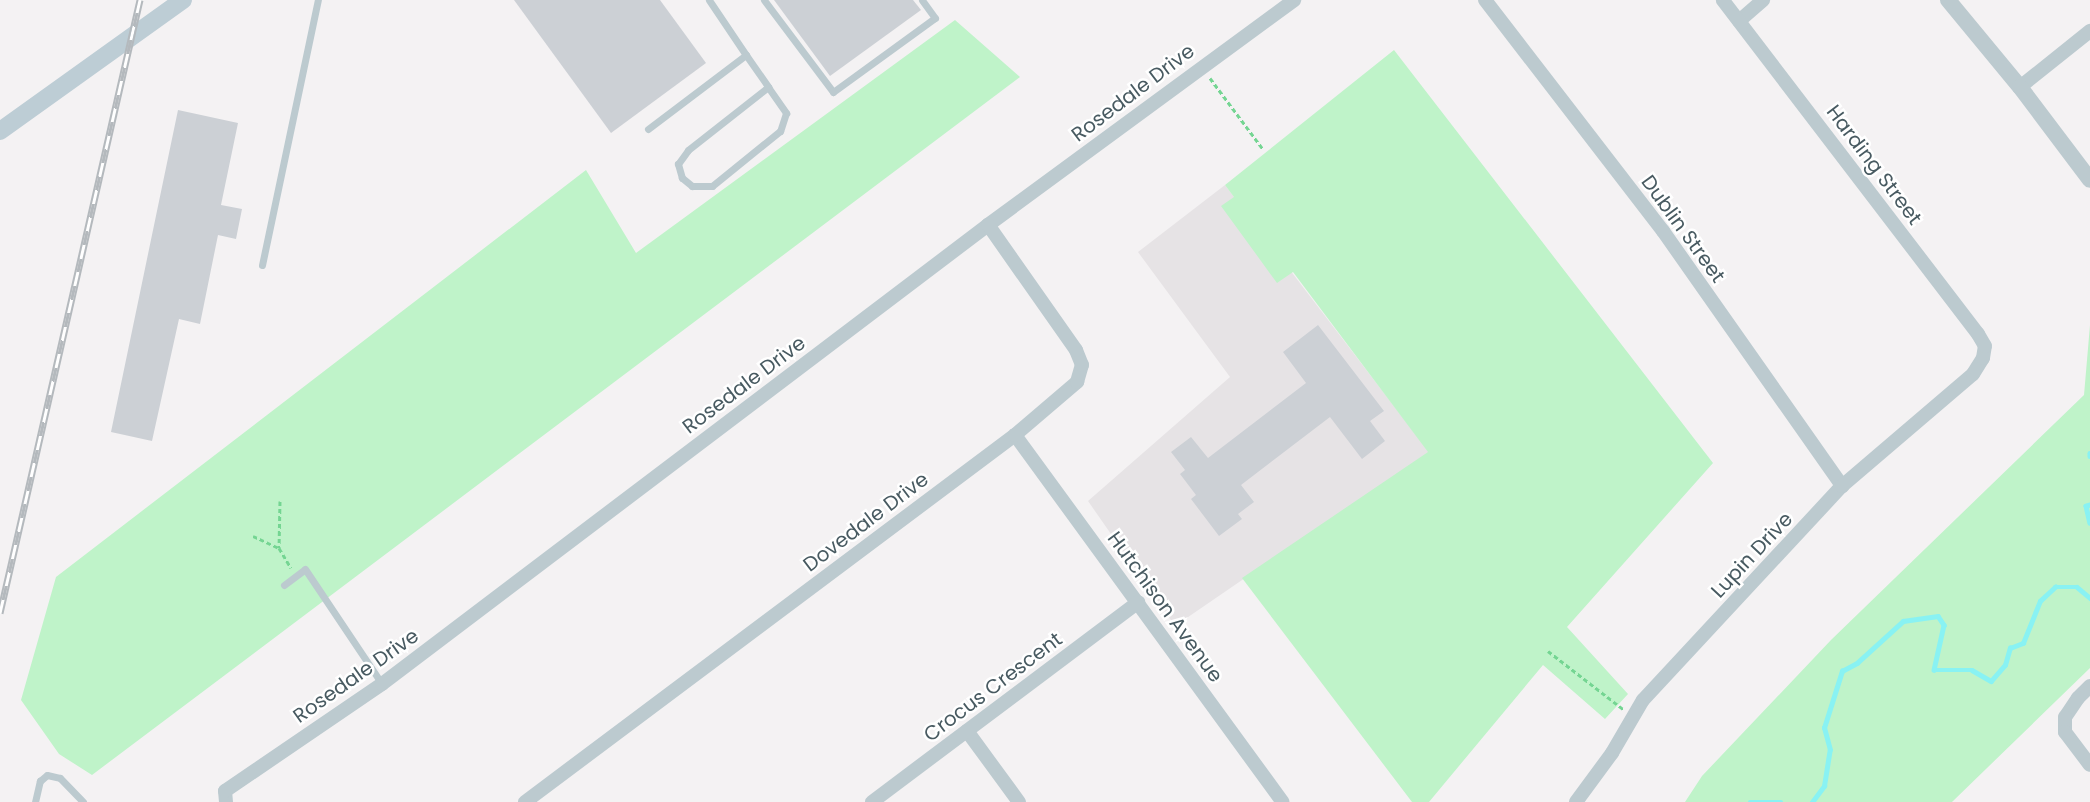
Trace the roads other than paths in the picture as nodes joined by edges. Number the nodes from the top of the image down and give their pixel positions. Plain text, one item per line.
1 (183, 0) edge
2 (318, 0) edge
3 (709, 0) edge
4 (764, 0) edge
5 (922, 0) edge
6 (1294, 0) edge
7 (1485, 0) edge
8 (1723, 0) edge
9 (1763, 0) edge
10 (1948, 0) edge
11 (1739, 21) junction
12 (2090, 31) edge
13 (746, 55) junction
14 (768, 87) junction
15 (2020, 87) junction
16 (648, 129) dead end
17 (0, 131) edge
18 (2090, 180) edge
19 (988, 225) junction
20 (262, 265) dead end
21 (1983, 358) joint
22 (1015, 435) junction
23 (1842, 486) junction
24 (284, 585) dead end
25 (1138, 602) junction
26 (382, 684) junction
27 (2090, 686) edge
28 (967, 731) junction
29 (2090, 765) edge
30 (35, 802) edge
31 (83, 802) edge
32 (226, 802) edge
33 (525, 802) edge
34 (872, 802) edge
35 (1019, 802) edge
36 (1283, 802) edge
37 (1575, 802) edge

1 - 17 main road
2 - 20 lane
3 - 13 lane
4 - 5 lane
6 - 19 street, Rosedale Drive
7 - 23 street, Dublin Street
8 - 11 street, Harding Street
9 - 11 street
10 - 15 street
11 - 21 street, Harding Street
12 - 15 street
13 - 14 lane
13 - 16 lane
14 - 14 lane
15 - 18 street
19 - 22 street, Dovedale Drive
19 - 26 street, Rosedale Drive
21 - 23 street, Lupin Drive
22 - 25 street, Hutchison Avenue
22 - 33 street, Dovedale Drive
23 - 37 street, Lupin Drive
24 - 26 lane
25 - 28 street, Crocus Crescent
25 - 36 street, Hutchison Avenue
26 - 32 street, Rosedale Drive
27 - 29 street
28 - 34 street, Crocus Crescent
28 - 35 street
30 - 31 lane

